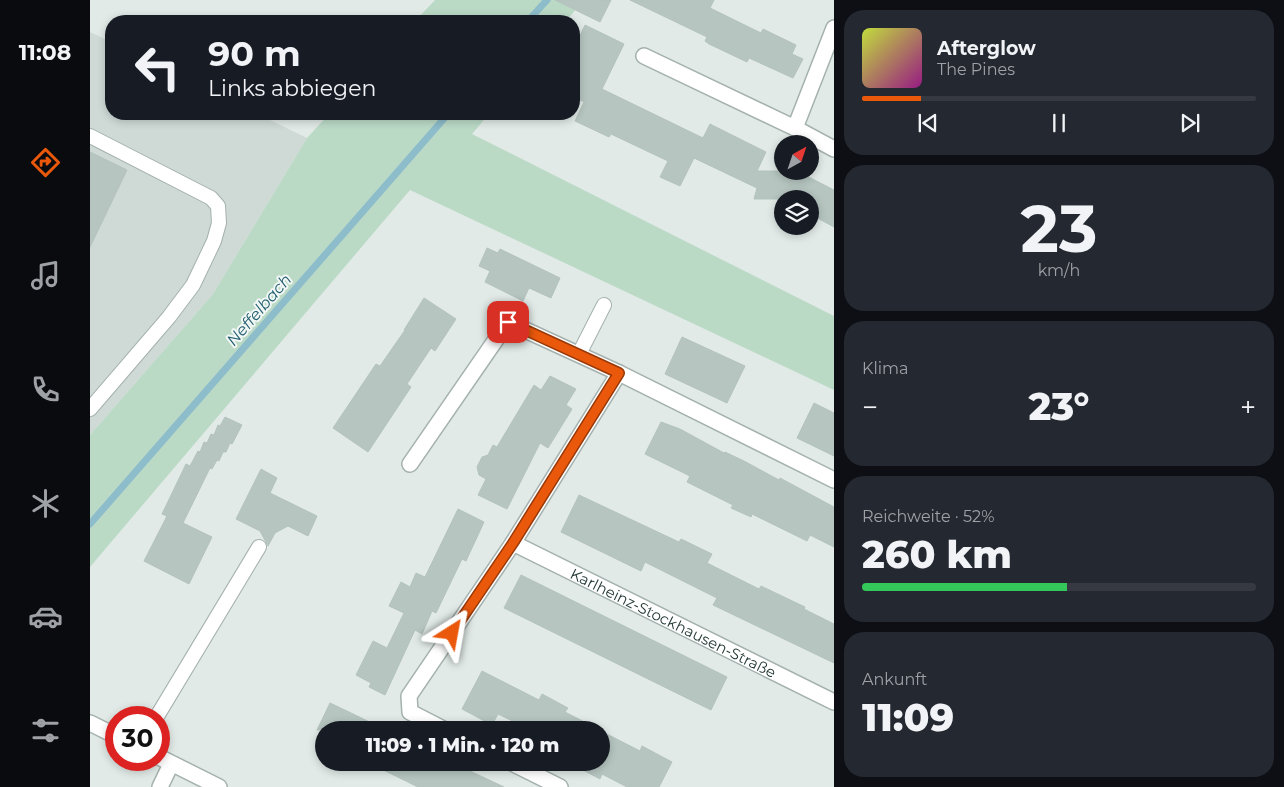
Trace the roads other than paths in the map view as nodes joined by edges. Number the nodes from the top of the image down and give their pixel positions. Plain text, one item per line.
1 (834, 28) edge
2 (644, 56) dead end
3 (795, 128) junction
4 (90, 136) edge
5 (834, 149) edge
6 (604, 305) dead end
7 (579, 354) junction
8 (619, 373) junction
9 (90, 409) edge
10 (410, 464) dead end
11 (834, 480) edge
12 (513, 543) junction
13 (259, 547) dead end
14 (834, 702) edge
15 (163, 706) edge
16 (428, 721) edge
17 (90, 723) edge
18 (105, 730) edge
19 (170, 762) edge
20 (163, 771) edge
21 (528, 771) edge
22 (160, 787) edge
23 (219, 787) edge
24 (560, 787) edge

1 - 3 street
2 - 3 street
3 - 5 street
4 - 9 lane
6 - 7 lane
7 - 8 street
7 - 10 street
8 - 11 street
8 - 12 street
12 - 14 street, Karlheinz-Stockhausen-Straße
12 - 16 street
13 - 15 lane
17 - 18 street
19 - 23 street
20 - 22 street
21 - 24 street

